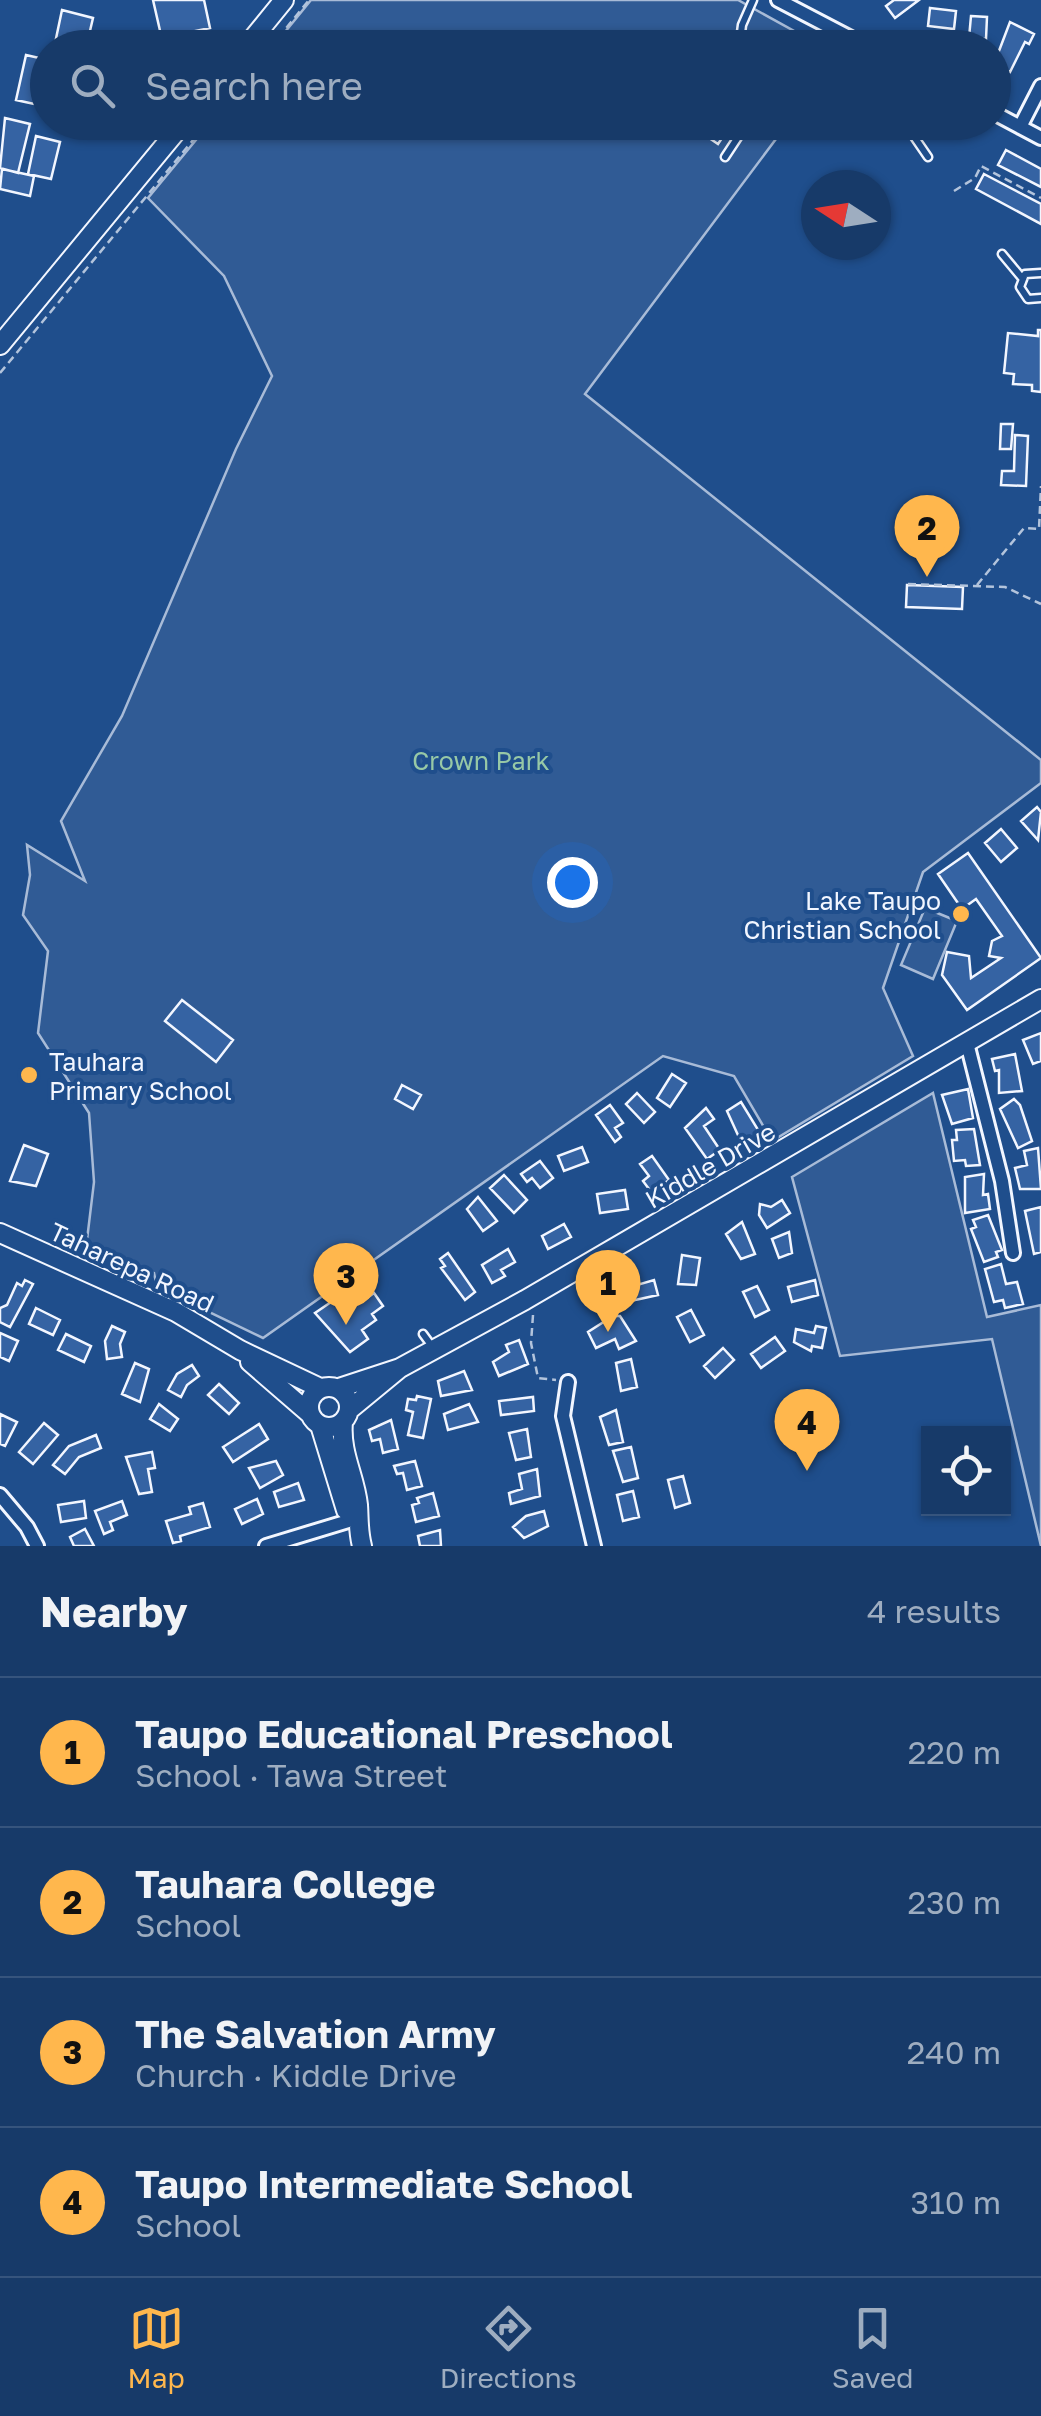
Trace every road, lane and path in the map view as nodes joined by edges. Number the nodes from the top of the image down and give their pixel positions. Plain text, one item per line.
1 (284, 0) edge
2 (309, 0) edge
3 (754, 0) edge
4 (778, 0) edge
5 (260, 30) edge
6 (285, 30) edge
7 (741, 30) edge
8 (836, 30) edge
9 (1041, 86) edge
10 (1011, 122) edge
11 (1020, 127) junction
12 (1041, 138) edge
13 (169, 140) edge
14 (193, 140) edge
15 (736, 140) edge
16 (917, 140) edge
17 (928, 156) dead end
18 (725, 158) dead end
19 (954, 191) dead end
20 (1041, 198) edge
21 (1002, 254) dead end
22 (1041, 273) edge
23 (1022, 278) junction
24 (1041, 298) edge
25 (0, 345) edge
26 (0, 373) edge
27 (1041, 486) edge
28 (908, 584) dead end
29 (976, 586) junction
30 (1041, 604) edge
31 (1041, 999) edge
32 (967, 1044) junction
33 (0, 1233) edge
34 (1013, 1253) dead end
35 (526, 1300) junction
36 (240, 1350) junction
37 (400, 1368) junction
38 (568, 1382) joint
39 (329, 1388) junction
40 (346, 1416) junction
41 (315, 1420) junction
42 (0, 1496) edge
43 (355, 1519) junction
44 (36, 1546) edge
45 (266, 1546) edge
46 (362, 1546) edge
47 (594, 1546) edge

1 - 5 street
2 - 6 path
3 - 7 lane
4 - 8 street
9 - 11 street
10 - 11 street
11 - 12 street
13 - 25 street
14 - 26 path
15 - 18 lane
16 - 17 lane
19 - 20 path
21 - 23 lane
22 - 23 lane
23 - 24 lane
27 - 29 path
28 - 29 path
29 - 30 path
31 - 32 street, Kiddle Drive
32 - 34 street
32 - 35 street, Kiddle Drive
33 - 36 street, Taharepa Road
35 - 37 street, Kiddle Drive
35 - 38 path
36 - 39 street, Taharepa Road
36 - 41 street, Taharepa Road
37 - 39 street, Kiddle Drive
37 - 40 street, Kiddle Drive
38 - 47 street
39 - 40 street
39 - 41 street
40 - 41 street
40 - 43 street
41 - 43 street
42 - 44 street
43 - 45 street
43 - 46 street

